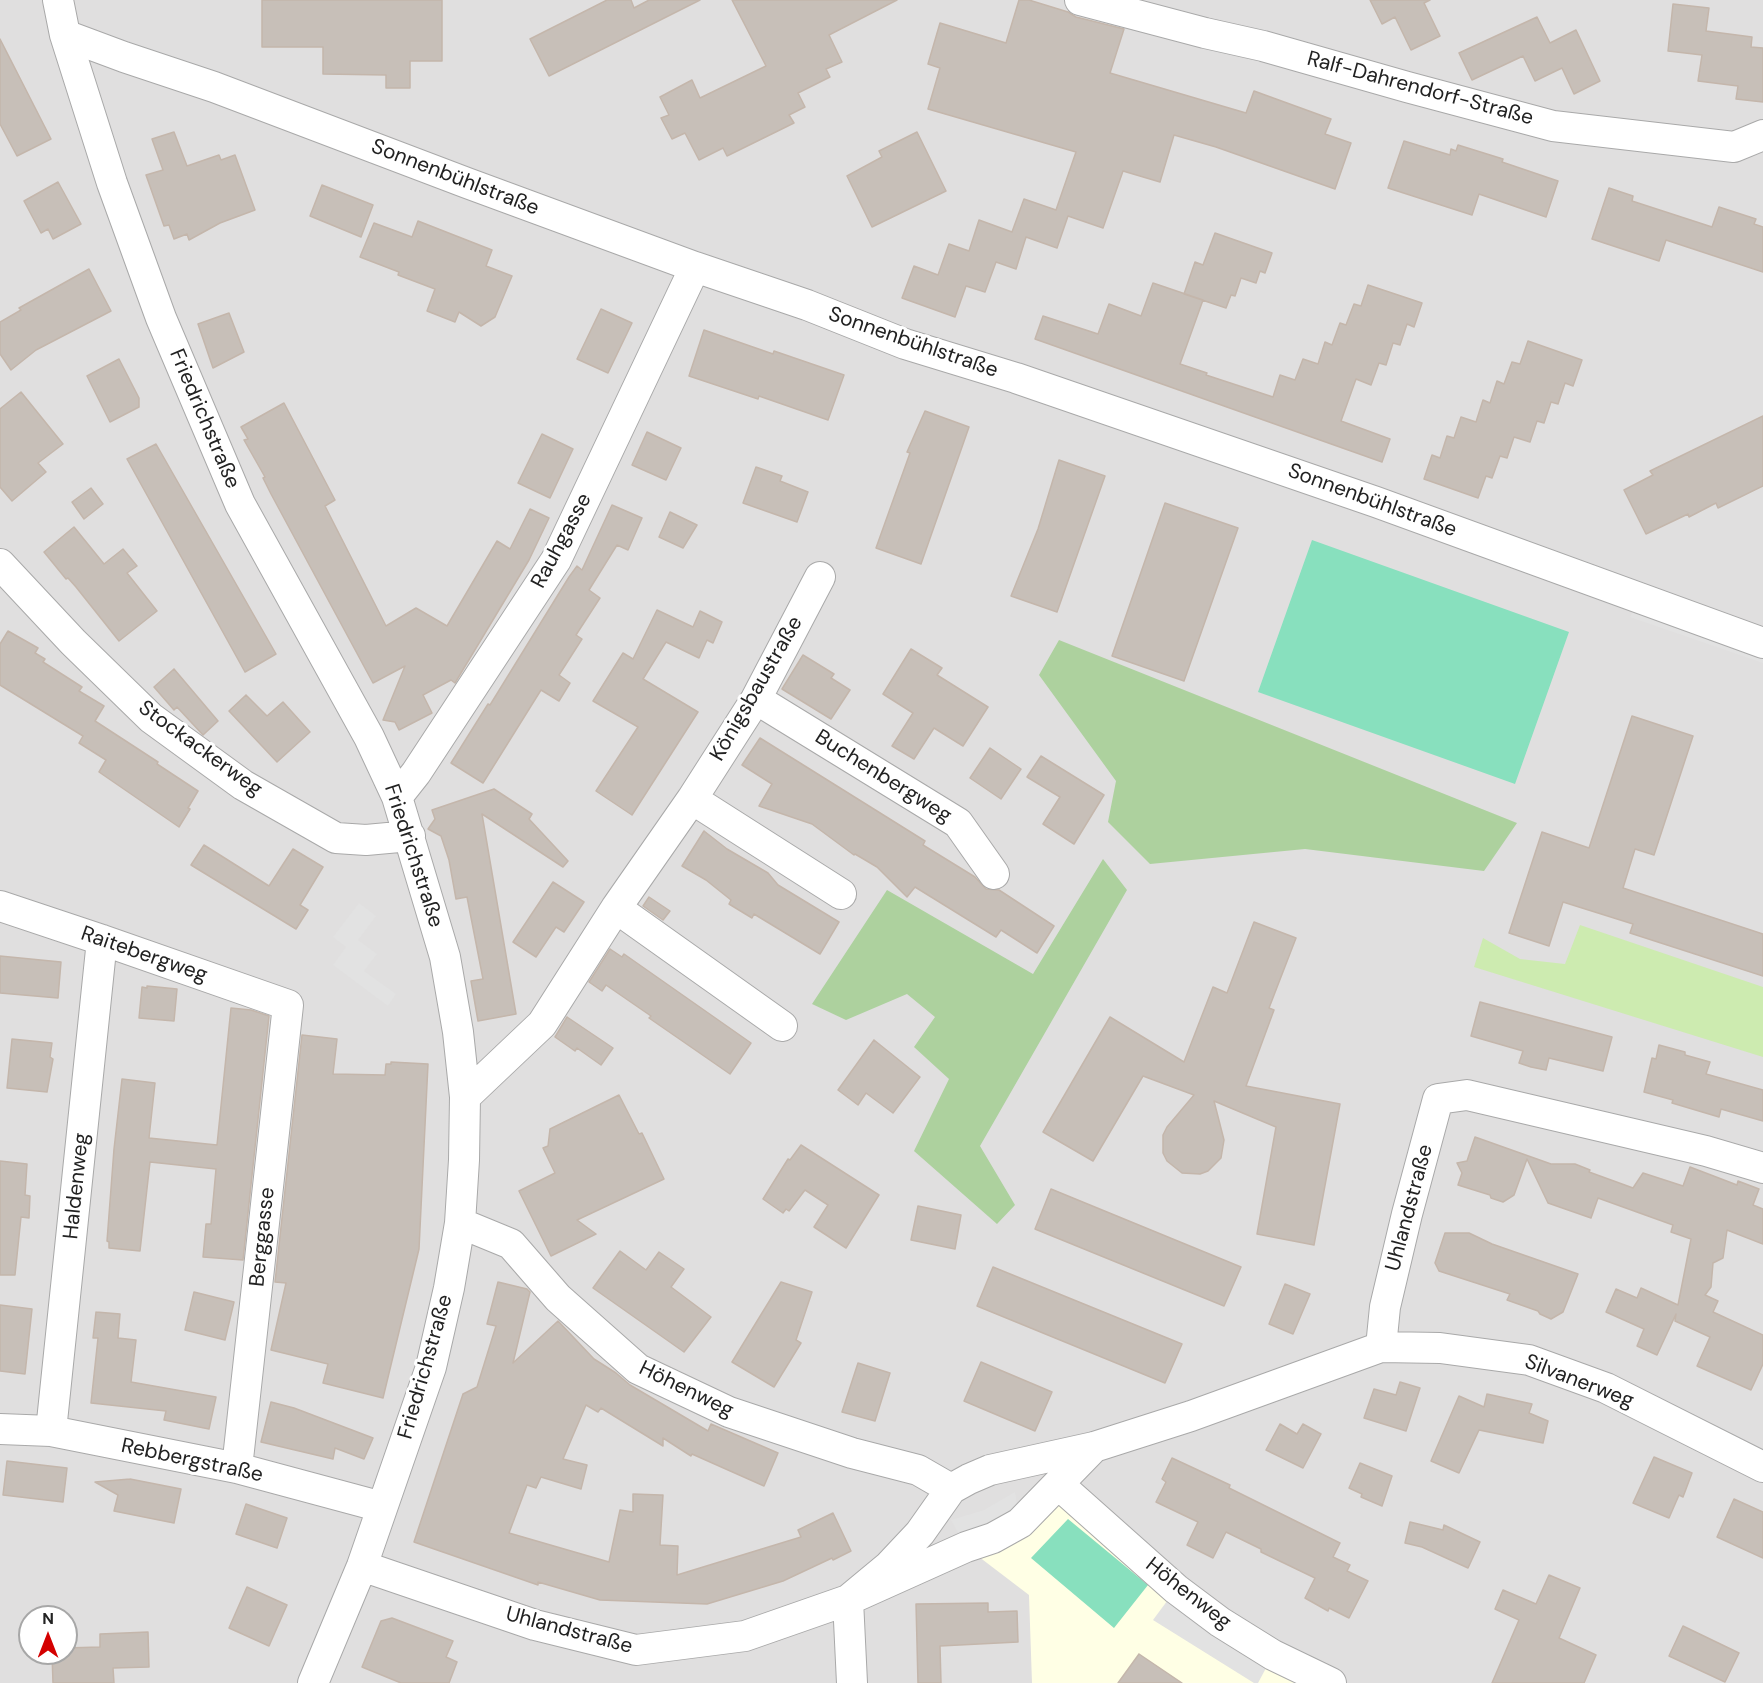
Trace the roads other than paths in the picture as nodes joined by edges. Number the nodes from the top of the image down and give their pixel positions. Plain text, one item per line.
1 (58, 0) edge
2 (1080, 0) edge
3 (65, 35) junction
4 (1763, 135) edge
5 (695, 267) junction
6 (0, 564) edge
7 (820, 577) dead end
8 (1763, 643) edge
9 (756, 699) junction
10 (397, 797) junction
11 (692, 799) junction
12 (410, 836) junction
13 (994, 874) dead end
14 (841, 894) dead end
15 (0, 906) edge
16 (616, 908) junction
17 (102, 940) junction
18 (288, 1005) joint
19 (782, 1026) dead end
20 (465, 1097) junction
21 (1763, 1168) edge
22 (460, 1223) junction
23 (1381, 1347) junction
24 (0, 1429) edge
25 (51, 1431) junction
26 (1094, 1447) junction
27 (1763, 1467) edge
28 (237, 1468) junction
29 (1058, 1484) junction
30 (951, 1489) junction
31 (382, 1507) junction
32 (362, 1566) junction
33 (848, 1600) junction
34 (312, 1683) edge
35 (852, 1683) edge
36 (1331, 1683) edge

1 - 3 street, Friedrichstraße
2 - 4 street, Ralf-Dahrendorf-Straße
3 - 5 street, Sonnenbühlstraße
3 - 10 street, Friedrichstraße
5 - 8 street, Sonnenbühlstraße
5 - 10 street, Rauhgasse
6 - 12 street, Stockackerweg
7 - 9 street, Königsbaustraße
9 - 11 street, Königsbaustraße
9 - 13 street, Buchenbergweg
10 - 12 street, Friedrichstraße
11 - 14 street
11 - 16 street, Königsbaustraße
12 - 20 street, Friedrichstraße
15 - 17 street, Raitebergweg
16 - 19 street
16 - 20 street, Königsbaustraße
17 - 18 street, Raitebergweg
17 - 25 street, Haldenweg
18 - 28 street, Berggasse
20 - 22 street, Friedrichstraße
21 - 23 street, Uhlandstraße
22 - 30 street, Höhenweg
22 - 31 street, Friedrichstraße
23 - 26 street, Uhlandstraße
23 - 27 street, Silvanerweg
24 - 25 street, Rebbergstraße
25 - 28 street, Rebbergstraße
26 - 29 street, Uhlandstraße
26 - 30 street, Uhlandstraße
28 - 31 street, Rebbergstraße
29 - 33 street, Uhlandstraße
29 - 36 street, Höhenweg
30 - 33 street, Uhlandstraße
31 - 32 street, Friedrichstraße
32 - 33 street, Uhlandstraße
32 - 34 street, Friedrichstraße
33 - 35 street

